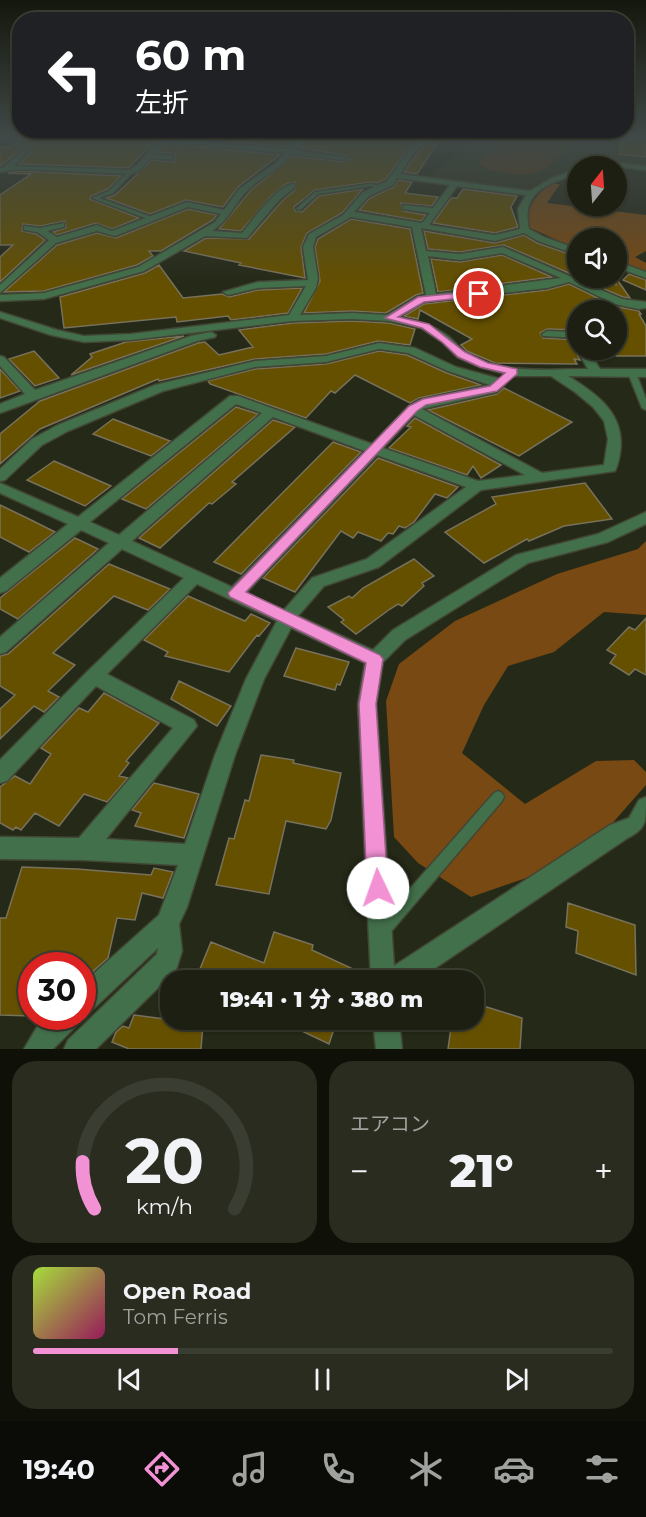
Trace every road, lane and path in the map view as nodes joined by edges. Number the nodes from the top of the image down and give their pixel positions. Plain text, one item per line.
1 (116, 187) edge
2 (248, 187) edge
3 (290, 187) edge
4 (358, 187) edge
5 (382, 187) edge
6 (453, 187) edge
7 (480, 187) edge
8 (541, 187) edge
9 (530, 193) junction
10 (406, 207) dead end
11 (298, 209) dead end
12 (435, 211) junction
13 (226, 213) junction
14 (349, 214) junction
15 (150, 218) junction
16 (61, 225) dead end
17 (420, 225) junction
18 (27, 228) dead end
19 (40, 230) junction
20 (525, 230) junction
21 (205, 233) junction
22 (56, 240) junction
23 (567, 248) edge
24 (423, 253) junction
25 (627, 268) edge
26 (567, 274) edge
27 (646, 275) edge
28 (567, 279) edge
29 (312, 283) junction
30 (595, 288) edge
31 (0, 290) edge
32 (228, 292) dead end
33 (0, 298) edge
34 (432, 298) junction
35 (644, 308) edge
36 (0, 315) edge
37 (293, 318) junction
38 (389, 318) junction
39 (269, 321) junction
40 (567, 333) edge
41 (547, 334) dead end
42 (0, 359) edge
43 (589, 360) edge
44 (513, 372) junction
45 (553, 372) junction
46 (596, 372) junction
47 (632, 373) junction
48 (646, 374) edge
49 (498, 384) junction
50 (33, 395) junction
51 (646, 408) edge
52 (0, 409) edge
53 (413, 409) junction
54 (271, 412) junction
55 (375, 449) junction
56 (0, 477) edge
57 (539, 477) junction
58 (477, 486) junction
59 (0, 487) edge
60 (646, 517) edge
61 (78, 524) junction
62 (120, 543) junction
63 (196, 576) junction
64 (0, 587) edge
65 (236, 593) junction
66 (287, 618) junction
67 (0, 647) edge
68 (375, 659) junction
69 (94, 676) junction
70 (0, 774) edge
71 (498, 797) dead end
72 (643, 819) edge
73 (0, 848) edge
74 (84, 849) junction
75 (191, 855) junction
76 (167, 923) junction
77 (380, 933) junction
78 (382, 970) edge
79 (411, 970) edge
80 (96, 989) edge
81 (53, 1030) edge
82 (387, 1030) edge
83 (37, 1049) edge
84 (77, 1049) edge
85 (389, 1049) edge

1 - 15 lane
2 - 13 street
3 - 21 street
4 - 11 lane
5 - 14 street
6 - 12 street
7 - 9 street
8 - 9 street
9 - 20 street
10 - 12 street
12 - 17 street
13 - 15 street
13 - 21 street
14 - 17 street
14 - 29 street
15 - 22 street
16 - 19 street
17 - 20 street
17 - 24 street
18 - 19 street
19 - 22 street
20 - 23 street
21 - 33 street
22 - 31 street
24 - 26 street
24 - 34 street
25 - 27 street
28 - 34 street
29 - 32 street
29 - 37 street
30 - 35 street
34 - 38 street
36 - 39 street
37 - 38 street
37 - 39 street
38 - 44 street
39 - 50 street
40 - 41 street
42 - 50 street
43 - 46 street
44 - 45 street
44 - 49 street
45 - 46 street
45 - 57 street
46 - 47 street
47 - 48 street
47 - 51 lane
49 - 53 street
49 - 56 street
50 - 52 street
53 - 55 street
53 - 57 street
54 - 55 street
54 - 61 street
54 - 62 street
55 - 58 street
55 - 65 street
57 - 58 street
58 - 66 street
59 - 61 street
60 - 68 street
61 - 62 street
61 - 64 street
62 - 63 street
62 - 67 street
63 - 65 street
63 - 69 street
65 - 66 street
66 - 68 street
66 - 75 street
68 - 77 street
69 - 70 street
69 - 74 street
71 - 77 lane
72 - 79 street
73 - 74 street
74 - 75 street
75 - 76 street
76 - 80 street
76 - 84 street
77 - 78 street
81 - 83 street
82 - 85 street

